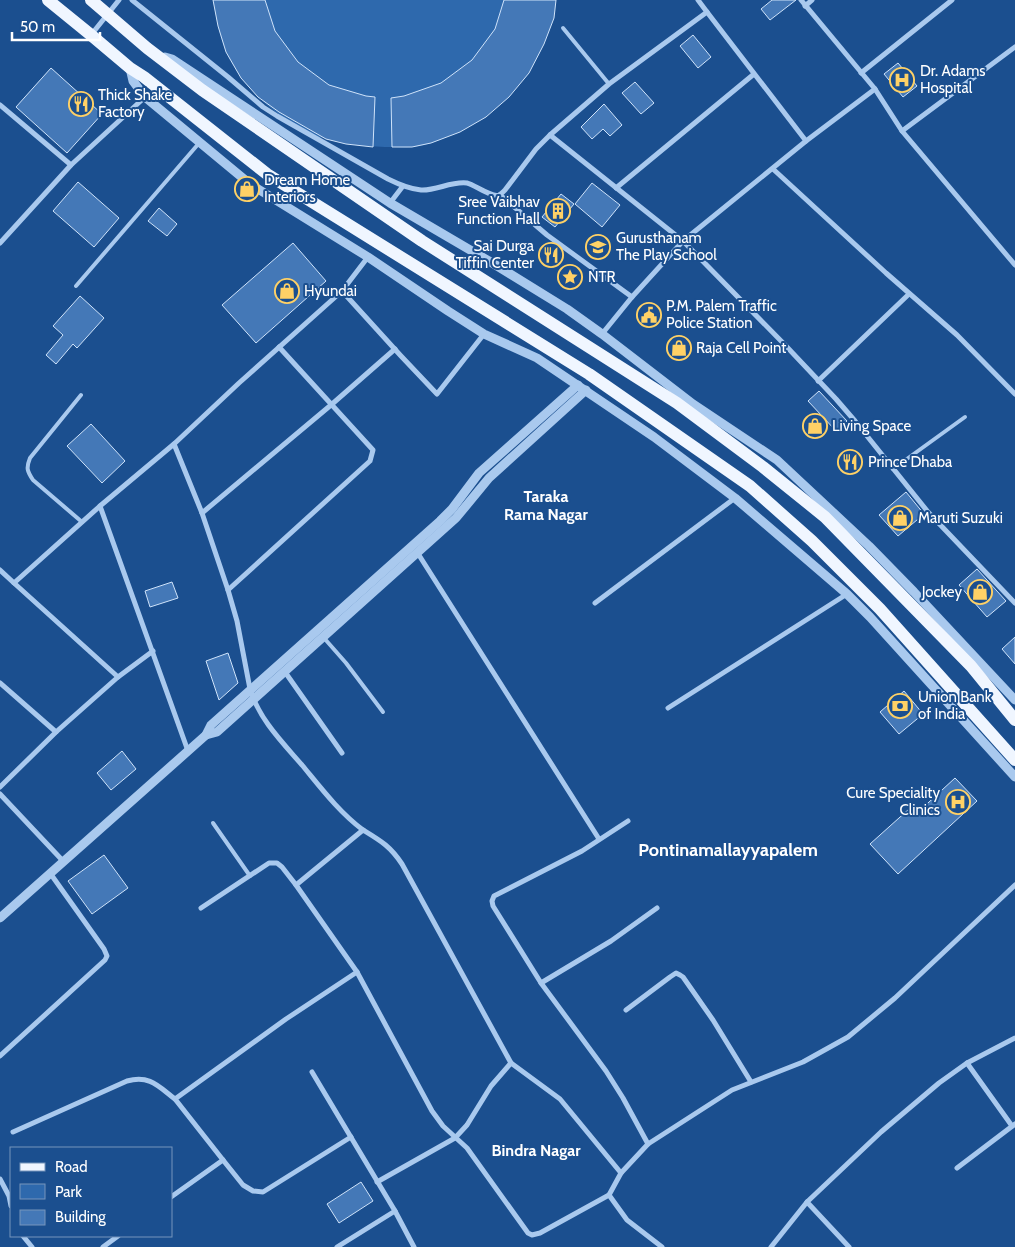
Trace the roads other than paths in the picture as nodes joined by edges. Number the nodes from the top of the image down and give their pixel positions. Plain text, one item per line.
1 (48, 0) edge
2 (91, 0) edge
3 (119, 0) edge
4 (132, 0) edge
5 (698, 0) edge
6 (801, 0) edge
7 (812, 0) edge
8 (952, 0) edge
9 (805, 6) junction
10 (707, 12) junction
11 (107, 13) junction
12 (563, 28) dead end
13 (91, 35) junction
14 (147, 48) junction
15 (1015, 48) edge
16 (130, 68) junction
17 (861, 73) junction
18 (754, 74) junction
19 (609, 84) junction
20 (874, 89) junction
21 (145, 97) junction
22 (1, 108) edge
23 (902, 131) junction
24 (550, 135) junction
25 (806, 141) junction
26 (200, 142) junction
27 (71, 165) junction
28 (773, 169) junction
29 (404, 186) junction
30 (616, 188) junction
31 (500, 195) junction
32 (390, 202) junction
33 (683, 241) junction
34 (0, 244) edge
35 (368, 257) junction
36 (1015, 265) edge
37 (76, 286) dead end
38 (342, 291) junction
39 (909, 294) junction
40 (632, 297) junction
41 (484, 334) junction
42 (602, 334) junction
43 (279, 347) junction
44 (395, 350) junction
45 (818, 381) junction
46 (582, 387) junction
47 (1015, 394) edge
48 (81, 395) dead end
49 (331, 405) junction
50 (965, 417) dead end
51 (174, 444) junction
52 (893, 469) junction
53 (735, 498) junction
54 (100, 506) junction
55 (202, 513) junction
56 (82, 522) junction
57 (418, 552) junction
58 (0, 570) edge
59 (14, 583) junction
60 (228, 590) junction
61 (846, 594) junction
62 (595, 603) dead end
63 (1015, 603) edge
64 (324, 637) junction
65 (153, 651) junction
66 (285, 672) junction
67 (118, 677) junction
68 (0, 683) edge
69 (250, 689) junction
70 (253, 700) junction
71 (1015, 700) edge
72 (668, 708) dead end
73 (384, 712) dead end
74 (1015, 720) edge
75 (56, 732) junction
76 (206, 736) junction
77 (188, 751) junction
78 (342, 752) dead end
79 (1015, 760) edge
80 (1015, 777) edge
81 (0, 787) edge
82 (0, 794) edge
83 (5, 800) junction
84 (0, 805) edge
85 (628, 821) dead end
86 (214, 823) dead end
87 (363, 830) junction
88 (599, 839) junction
89 (63, 861) junction
90 (49, 873) junction
91 (250, 876) junction
92 (296, 885) junction
93 (1015, 885) edge
94 (201, 908) dead end
95 (657, 908) dead end
96 (0, 918) edge
97 (357, 972) junction
98 (541, 983) junction
99 (626, 1010) dead end
100 (1015, 1038) edge
101 (0, 1056) edge
102 (511, 1063) junction
103 (968, 1063) junction
104 (312, 1072) dead end
105 (752, 1082) junction
106 (175, 1099) junction
107 (1014, 1125) edge
108 (14, 1132) dead end
109 (351, 1137) junction
110 (456, 1138) junction
111 (648, 1144) junction
112 (223, 1160) junction
113 (957, 1168) dead end
114 (621, 1173) junction
115 (0, 1179) edge
116 (378, 1182) junction
117 (609, 1195) junction
118 (172, 1197) edge
119 (10, 1201) edge
120 (808, 1202) junction
121 (395, 1211) junction
122 (24, 1237) edge
123 (117, 1237) edge
124 (32, 1247) edge
125 (103, 1247) edge
126 (337, 1247) edge
127 (414, 1247) edge
128 (662, 1247) edge
129 (771, 1247) edge
130 (849, 1247) edge

1 - 13 main road
2 - 11 main road
3 - 11 street
4 - 29 street
5 - 10 street
6 - 9 street
7 - 9 street
8 - 17 street
9 - 17 street
10 - 18 street
10 - 19 street
11 - 13 street
11 - 14 main road
12 - 19 lane
13 - 16 main road
14 - 32 street
14 - 74 main road
15 - 23 street
16 - 21 street
16 - 79 main road
17 - 20 street
18 - 25 street
18 - 30 street
19 - 24 street
20 - 23 street
20 - 25 street
21 - 26 street
21 - 27 street
22 - 27 street
23 - 36 street
24 - 30 street
24 - 31 street
25 - 28 street
26 - 35 street
26 - 37 lane
27 - 34 street
28 - 33 street
28 - 39 street
29 - 31 street
29 - 32 street
30 - 33 street
31 - 40 street
32 - 42 street
33 - 40 street
33 - 45 street
35 - 38 street
35 - 41 street
38 - 43 street
38 - 44 street
39 - 45 street
39 - 47 street
40 - 42 street
41 - 44 street
41 - 46 street
42 - 71 street
43 - 49 street
43 - 51 street
44 - 49 street
45 - 52 street
46 - 53 street
46 - 57 street
46 - 69 street
48 - 56 lane
49 - 55 street
49 - 60 street
50 - 52 lane
51 - 54 street
51 - 55 street
52 - 63 street
53 - 61 street
53 - 62 street
54 - 56 street
54 - 65 street
55 - 60 street
56 - 59 street
57 - 64 street
57 - 88 street
58 - 59 street
59 - 67 street
60 - 69 street
61 - 72 street
61 - 80 street
64 - 66 street
64 - 73 lane
65 - 67 street
65 - 77 street
66 - 70 street
66 - 78 street
67 - 75 street
68 - 75 street
69 - 70 street
69 - 76 street
70 - 76 street
70 - 87 street
75 - 81 street
76 - 77 street
77 - 89 street
82 - 83 street
83 - 84 street
83 - 89 street
85 - 88 street
86 - 91 lane
87 - 92 street
87 - 102 street
88 - 98 street
89 - 90 street
90 - 96 street
90 - 101 street
91 - 92 street
91 - 94 street
92 - 97 street
93 - 105 street
95 - 98 street
97 - 106 street
97 - 110 street
98 - 111 street
99 - 105 street
100 - 103 street
102 - 110 street
102 - 114 street
103 - 107 street
103 - 120 street
104 - 109 street
105 - 111 street
106 - 108 street
106 - 112 street
107 - 113 street
109 - 112 street
109 - 116 street
110 - 116 street
110 - 117 street
111 - 114 street
112 - 118 street
114 - 117 street
115 - 119 street
116 - 121 street
117 - 128 street
120 - 129 street
120 - 130 street
121 - 126 street
121 - 127 street
122 - 124 street
123 - 125 street

